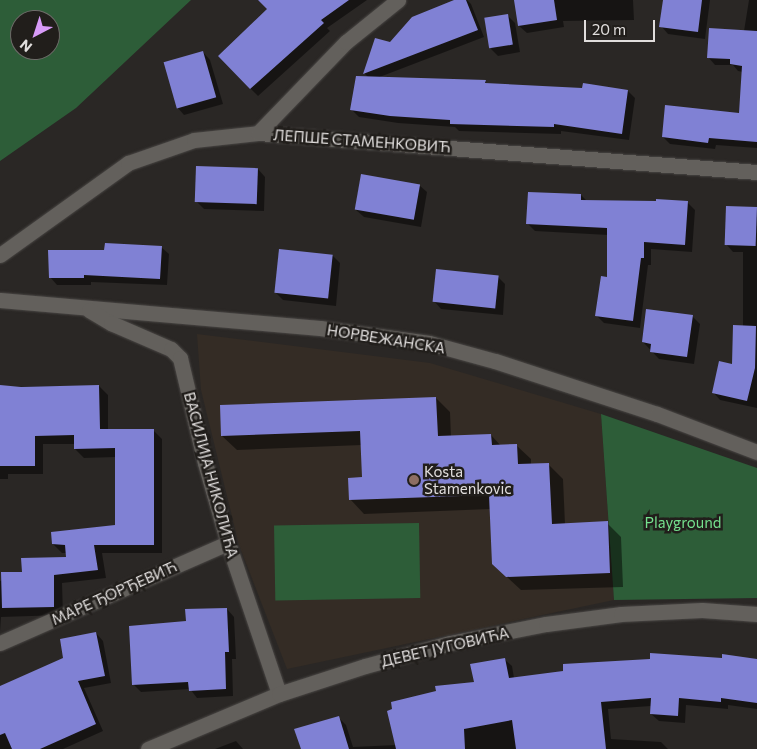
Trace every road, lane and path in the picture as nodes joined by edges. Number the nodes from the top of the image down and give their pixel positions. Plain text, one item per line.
1 (398, 0) edge
2 (258, 133) junction
3 (757, 172) edge
4 (0, 255) edge
5 (0, 300) edge
6 (85, 308) junction
7 (757, 452) edge
8 (228, 543) junction
9 (757, 614) edge
10 (0, 643) edge
11 (279, 694) junction
12 (148, 749) edge

1 - 2 street
2 - 3 street, ЛЕПШЕ СТАМЕНКОВИЋ
2 - 4 street, ЛЕПШЕ СТАМЕНКОВИЋ
5 - 6 street, НОРВЕЖАНСКА
6 - 7 street, НОРВЕЖАНСКА
6 - 8 street, ВАСИЛИЈА НИКОЛИЋА
8 - 10 street, МАРЕ ЂОРЂЕВИЋ
8 - 11 street, ВАСИЛИЈА НИКОЛИЋА
9 - 11 street, ДЕВЕТ ЈУГОВИЋА
11 - 12 street, ДЕВЕТ ЈУГОВИЋА

